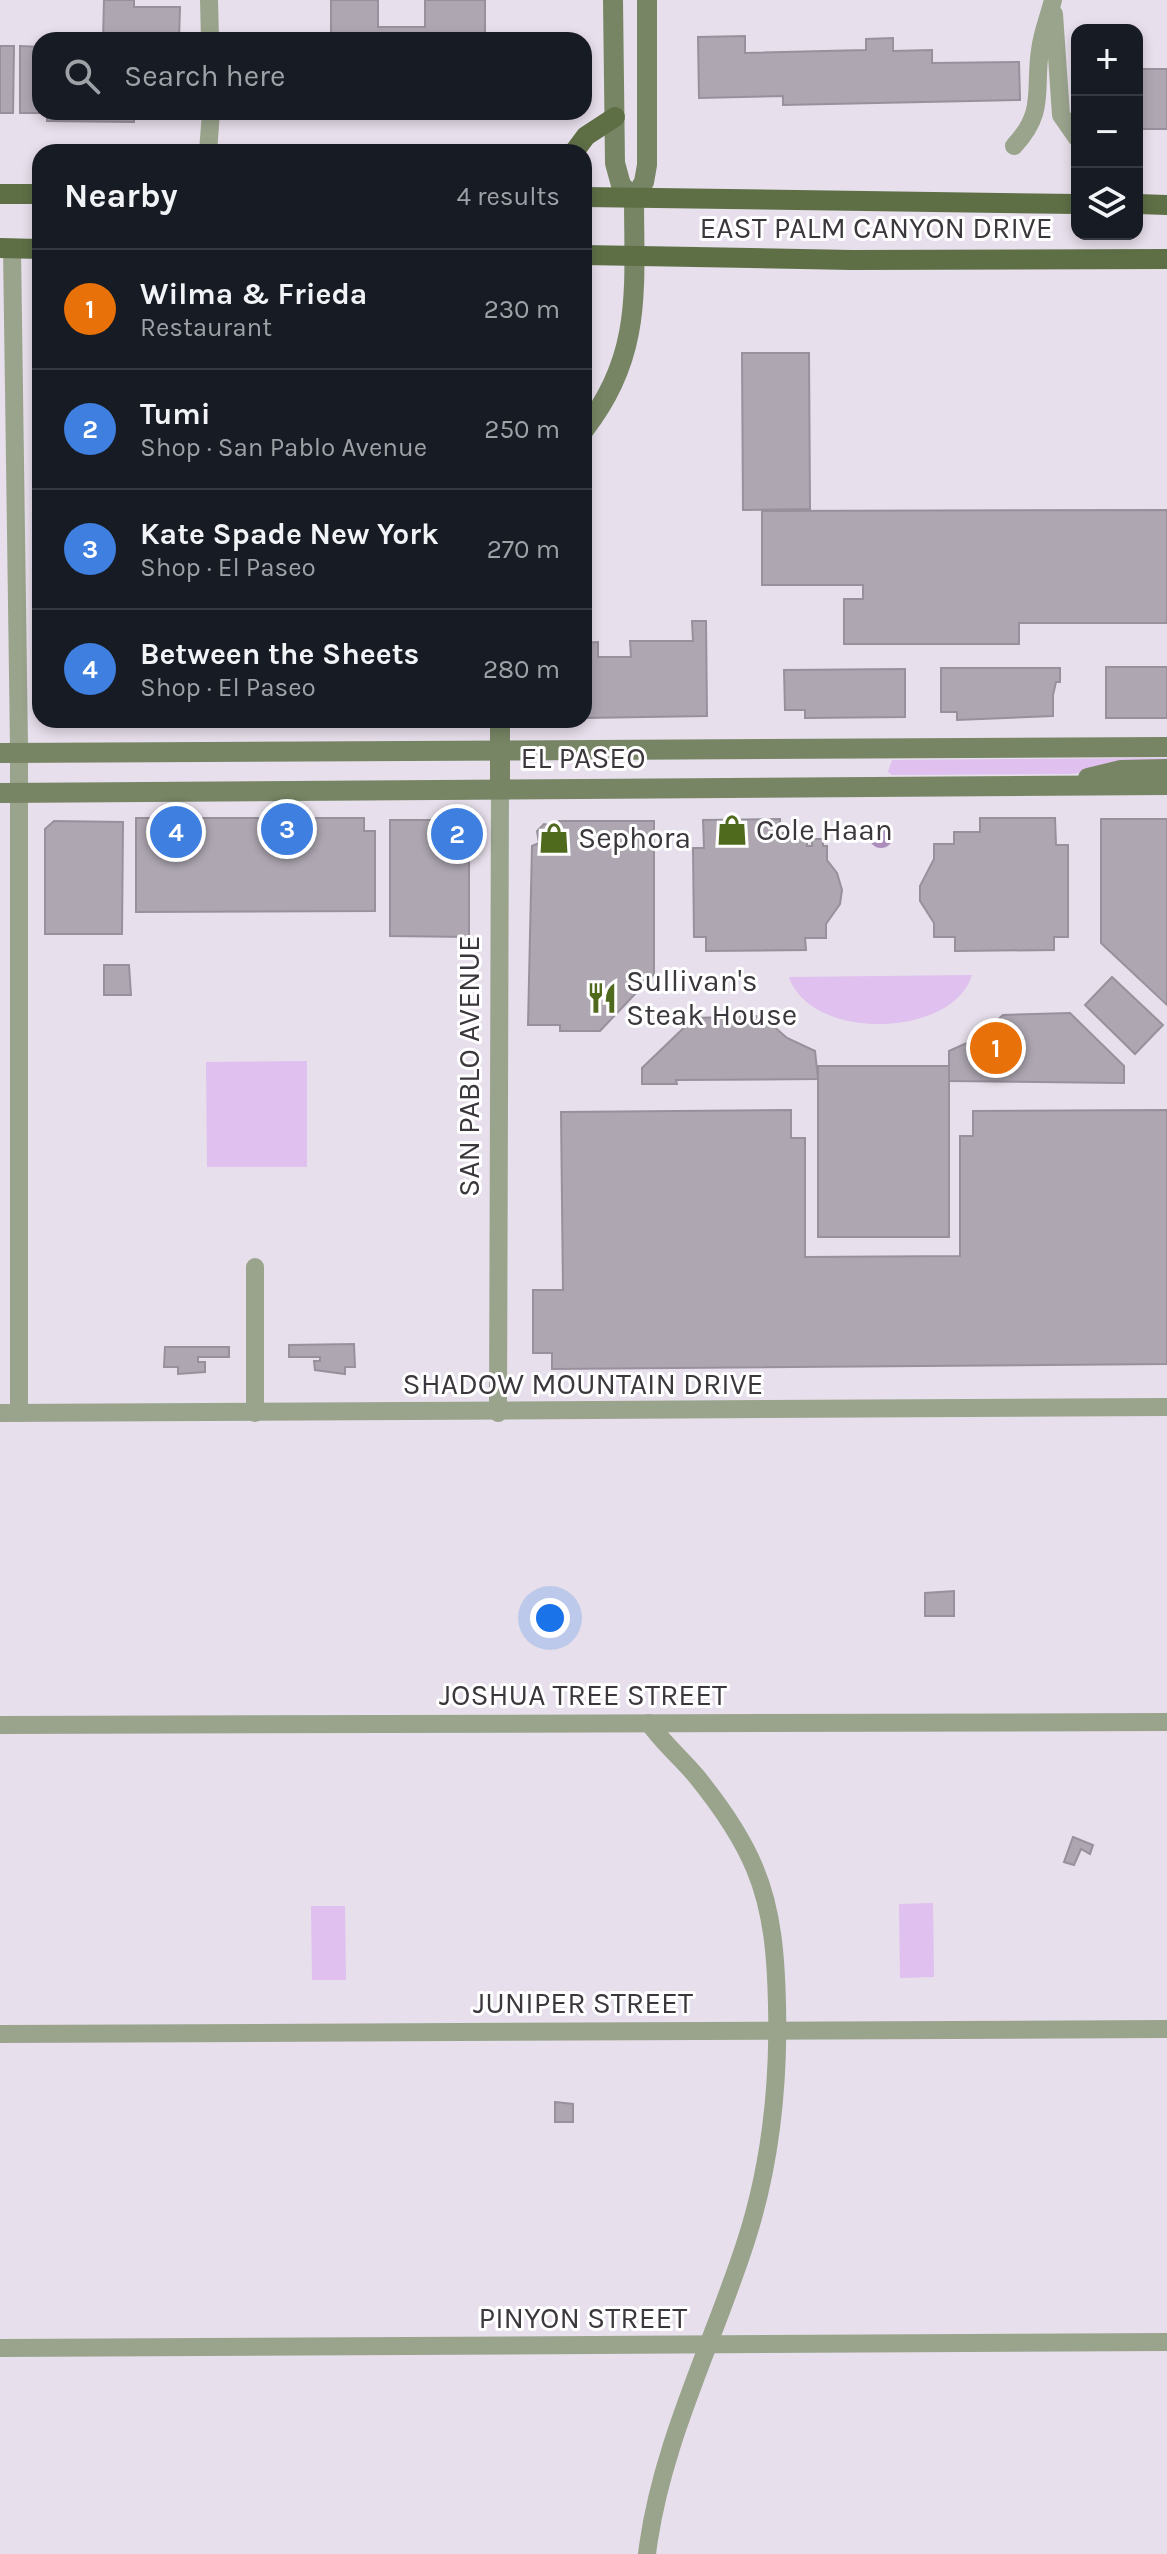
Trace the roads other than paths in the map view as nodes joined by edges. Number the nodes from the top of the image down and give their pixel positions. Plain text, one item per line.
1 (209, 0) edge
2 (613, 0) edge
3 (647, 0) edge
4 (1053, 0) edge
5 (210, 32) edge
6 (615, 117) junction
7 (210, 120) edge
8 (1071, 129) edge
9 (209, 144) edge
10 (580, 144) edge
11 (1014, 146) dead end
12 (0, 194) edge
13 (32, 194) edge
14 (592, 197) edge
15 (634, 198) junction
16 (1071, 204) edge
17 (1143, 204) edge
18 (1167, 205) edge
19 (6, 248) edge
20 (32, 249) edge
21 (592, 255) edge
22 (634, 256) junction
23 (1167, 259) edge
24 (592, 420) edge
25 (500, 728) edge
26 (1167, 747) edge
27 (831, 750) junction
28 (881, 750) junction
29 (500, 752) junction
30 (10, 753) edge
31 (1167, 769) edge
32 (1167, 785) edge
33 (1061, 786) junction
34 (831, 787) junction
35 (884, 787) junction
36 (500, 788) junction
37 (10, 792) edge
38 (255, 1267) dead end
39 (1167, 1407) edge
40 (10, 1413) edge
41 (255, 1413) junction
42 (498, 1413) junction
43 (1167, 1722) edge
44 (649, 1723) junction
45 (0, 1725) edge
46 (1167, 2029) edge
47 (778, 2030) junction
48 (0, 2034) edge
49 (1167, 2342) edge
50 (708, 2345) junction
51 (0, 2348) edge
52 (647, 2554) edge

1 - 5 street
2 - 6 street
3 - 15 street
4 - 8 street
4 - 11 street
6 - 10 main road
6 - 15 street
7 - 9 street
12 - 13 main road
14 - 15 main road, EAST PALM CANYON DRIVE
15 - 16 main road, EAST PALM CANYON DRIVE
15 - 22 street
17 - 18 main road
19 - 20 main road
19 - 30 street
21 - 22 main road, EAST PALM CANYON DRIVE
22 - 23 main road, EAST PALM CANYON DRIVE
22 - 24 street
25 - 29 street, SAN PABLO AVENUE
26 - 28 street, EL PASEO
27 - 28 street, EL PASEO
27 - 29 street, EL PASEO
27 - 34 street
28 - 35 street
29 - 30 street, EL PASEO
29 - 36 street, SAN PABLO AVENUE
30 - 37 street
31 - 33 street
32 - 33 street, EL PASEO
33 - 35 street, EL PASEO
34 - 35 street, EL PASEO
34 - 36 street, EL PASEO
36 - 37 street, EL PASEO
36 - 42 street, SAN PABLO AVENUE
37 - 40 street
38 - 41 street
39 - 42 street, SHADOW MOUNTAIN DRIVE
40 - 41 street, SHADOW MOUNTAIN DRIVE
41 - 42 street, SHADOW MOUNTAIN DRIVE
43 - 44 street, JOSHUA TREE STREET
44 - 45 street, JOSHUA TREE STREET
44 - 47 street
46 - 47 street, JUNIPER STREET
47 - 48 street, JUNIPER STREET
47 - 50 street
49 - 50 street, PINYON STREET
50 - 51 street, PINYON STREET
50 - 52 street

